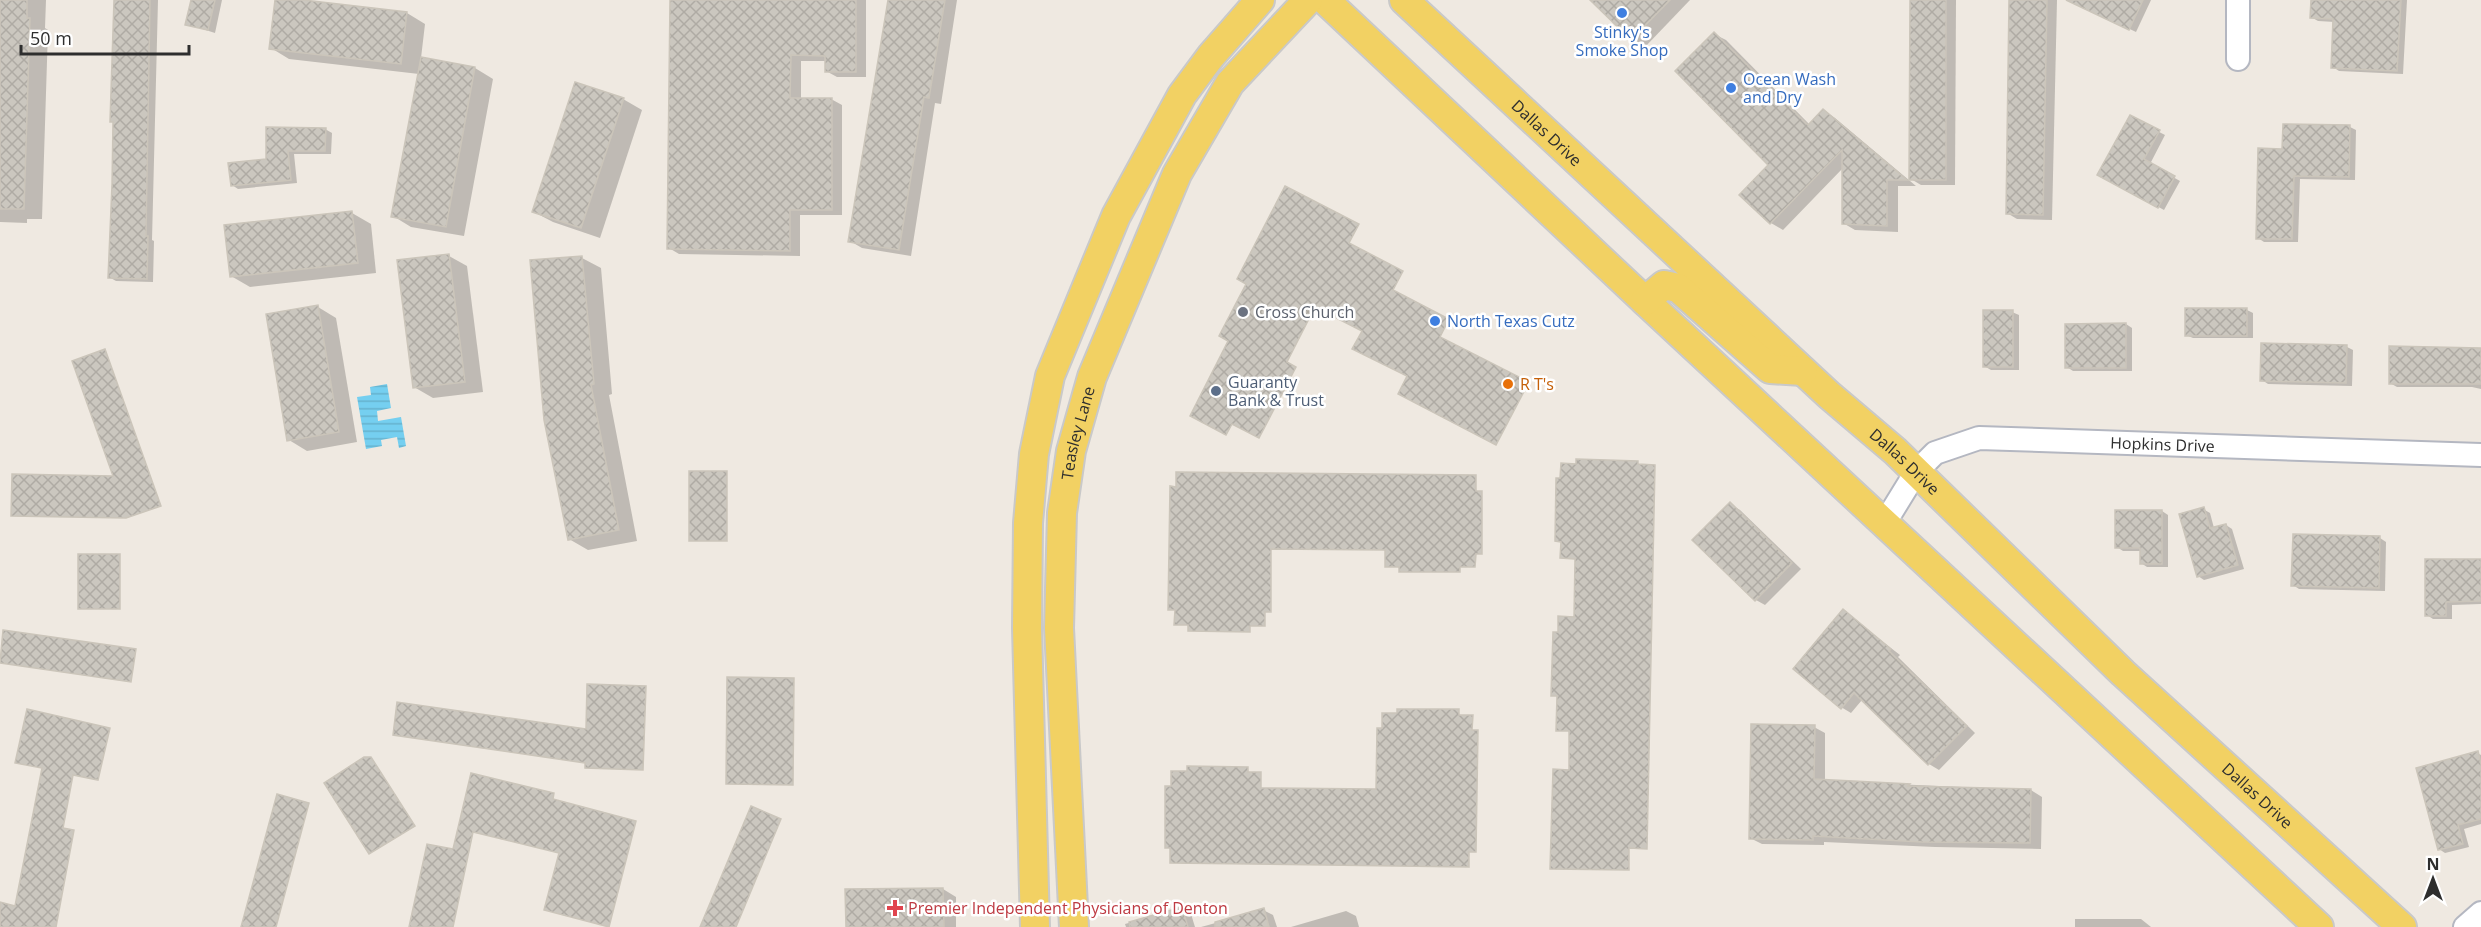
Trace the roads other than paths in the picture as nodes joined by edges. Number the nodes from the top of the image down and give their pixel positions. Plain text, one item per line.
1 (1260, 0) edge
2 (1308, 0) edge
3 (1325, 0) edge
4 (1404, 0) edge
5 (2238, 0) edge
6 (2238, 59) dead end
7 (1645, 301) junction
8 (1803, 370) junction
9 (2481, 455) edge
10 (1916, 472) junction
11 (1884, 524) junction
12 (2481, 913) edge
13 (1035, 927) edge
14 (1074, 927) edge
15 (2319, 927) edge
16 (2402, 927) edge
17 (2465, 927) edge

1 - 13 main road
2 - 14 main road, Teasley Lane
3 - 7 main road
4 - 8 main road, Dallas Drive
5 - 6 street
7 - 8 main road
7 - 11 main road
8 - 10 main road, Dallas Drive
9 - 10 street, Hopkins Drive
10 - 11 street, Hopkins Drive
10 - 16 main road, Dallas Drive
11 - 15 main road
12 - 17 street

